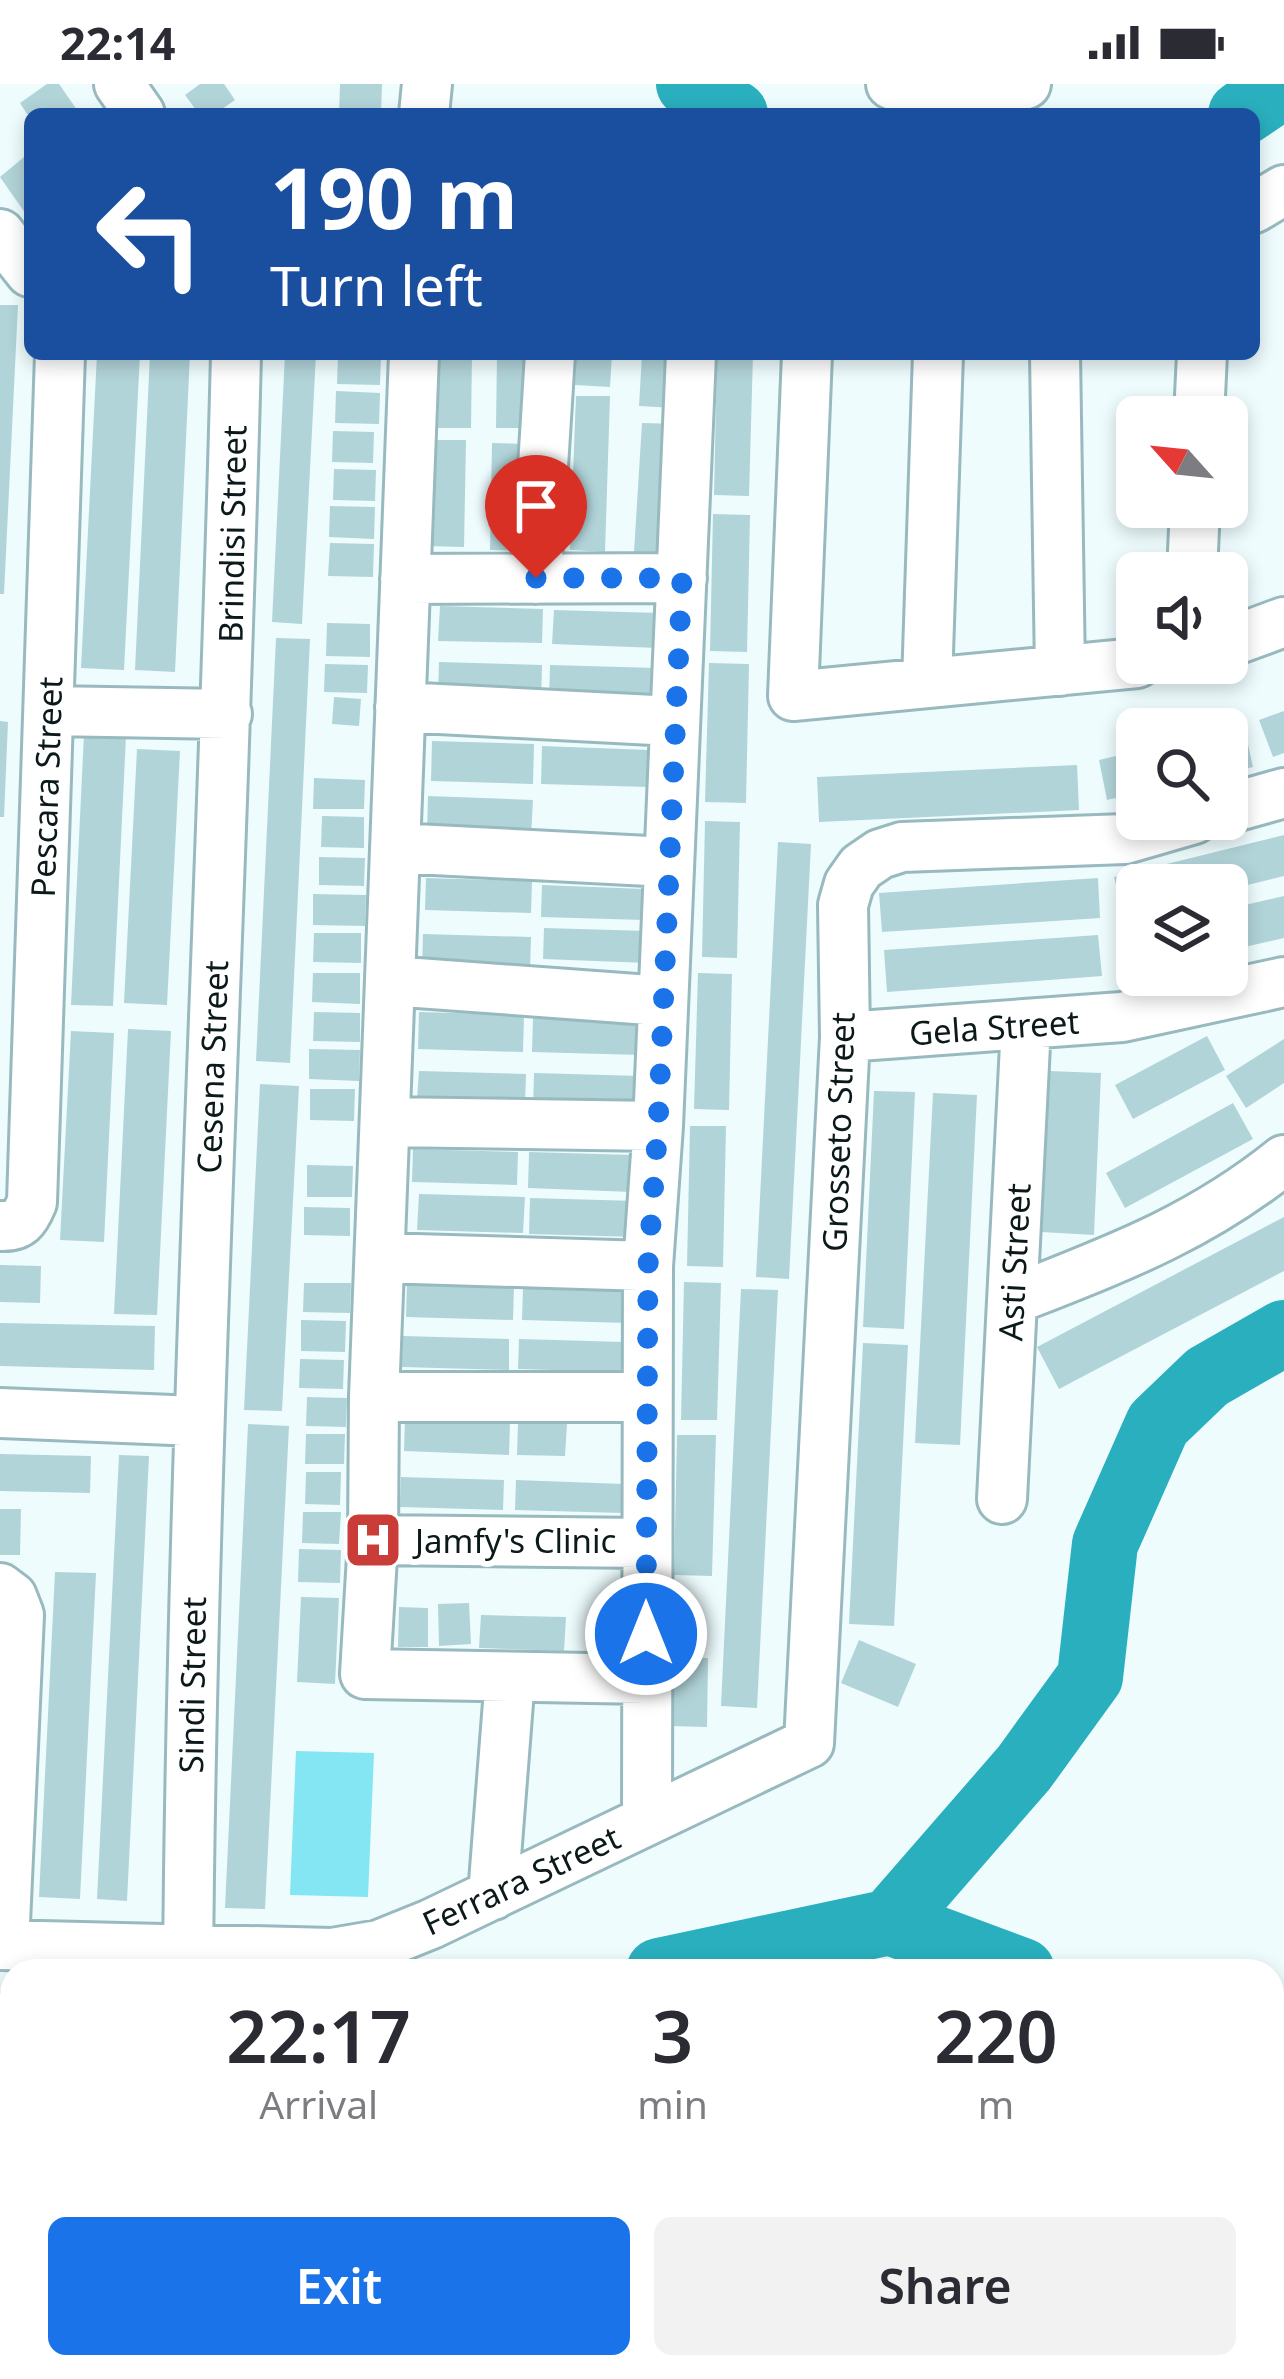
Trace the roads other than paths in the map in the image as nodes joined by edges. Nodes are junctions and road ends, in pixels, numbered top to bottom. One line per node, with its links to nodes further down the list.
1 (891, 84): 3 (street)
2 (1026, 84): 3 (street)
3 (948, 97)
4 (0, 234): 5 (street)
5 (24, 264)
6 (60, 360): 25 (street, Pescara Street)
7 (236, 360): 26 (street, Brindisi Street)
8 (414, 360): 18 (street)
9 (550, 360): 16 (street)
10 (691, 360): 17 (street)
11 (807, 360): 23 (street)
12 (938, 360): 23 (street)
13 (1054, 360): 22 (street)
14 (1202, 360): 15 (street)
15 (1200, 396)
16 (536, 578): 17 (street); 18 (street)
17 (682, 578): 27 (street)
18 (405, 579): 24 (street)
19 (1284, 622): 20 (street)
20 (1248, 635)
21 (1116, 665): 22 (street)
22 (1060, 670): 23 (street)
23 (927, 683)
24 (400, 706): 27 (street); 31 (street)
25 (49, 711): 26 (street); 41 (street, Pescara Street)
26 (227, 714): 48 (street, Cesena Street)
27 (673, 721): 32 (street)
28 (1284, 793): 29 (street)
29 (1248, 803)
30 (1116, 839): 37 (street, Grosseto Street)
31 (395, 848): 32 (street); 33 (street)
32 (668, 862): 35 (street)
33 (390, 981): 35 (street); 38 (street)
34 (1284, 982): 36 (street, Gela Street)
35 (663, 1001): 39 (street)
36 (1026, 1025): 37 (street, Gela Street); 44 (street, Asti Street)
37 (844, 1037): 55 (street, Grosseto Street)
38 (385, 1122): 39 (street); 42 (street)
39 (658, 1126): 43 (street)
40 (1284, 1160): 44 (street)
41 (12, 1223)
42 (381, 1258): 43 (street); 45 (street)
43 (648, 1266): 46 (street)
44 (1012, 1300): 49 (street, Asti Street)
45 (374, 1397): 46 (street); 50 (street)
46 (647, 1397): 51 (street)
47 (0, 1413): 48 (street)
48 (197, 1420): 60 (street, Sindi Street)
49 (1002, 1498)
50 (373, 1540): 51 (street); 53 (street)
51 (646, 1543): 54 (street)
52 (0, 1588): 58 (street)
53 (510, 1677): 54 (street); 57 (street)
54 (646, 1679): 56 (street)
55 (809, 1743): 56 (street, Ferrara Street)
56 (646, 1820): 57 (street, Ferrara Street)
57 (494, 1895): 61 (street, Ferrara Street)
58 (2, 1945): 59 (street, Ferrara Street)
59 (176, 1959)
60 (188, 1959)
61 (209, 1959)

